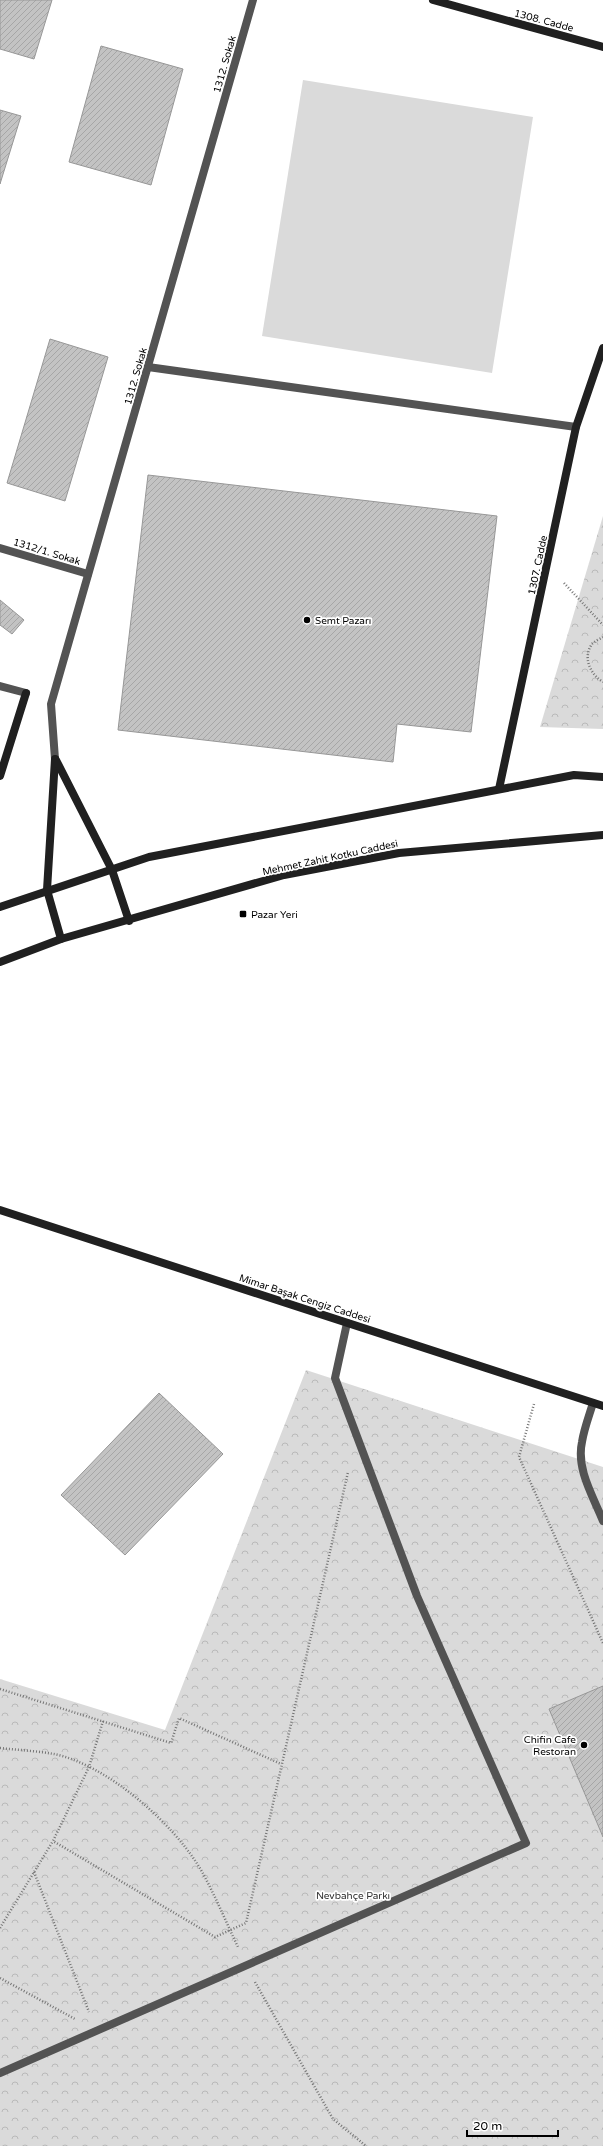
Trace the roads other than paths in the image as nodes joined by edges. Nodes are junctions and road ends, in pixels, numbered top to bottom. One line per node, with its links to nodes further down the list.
1 (253, 0): 5 (street, 1312. Sokak)
2 (433, 0): 3 (street, 1308. Cadde)
3 (603, 47)
4 (603, 348): 6 (street, 1307. Cadde)
5 (148, 367): 6 (street); 8 (street, 1312. Sokak)
6 (576, 427): 13 (street, 1307. Cadde)
7 (0, 548): 8 (street, 1312/1. Sokak)
8 (88, 574): 10 (street, 1312. Sokak)
9 (0, 686): 11 (street)
10 (55, 759): 15 (street); 16 (street)
11 (0, 776)
12 (603, 777): 13 (street)
13 (499, 789): 15 (street)
14 (603, 835): 18 (street, Mehmet Zahit Kotku Caddesi)
15 (112, 870): 16 (street); 18 (street)
16 (47, 890): 17 (street); 19 (street)
17 (0, 907)
18 (129, 921): 19 (street, Mehmet Zahit Kotku Caddesi)
19 (61, 940): 20 (street, Mehmet Zahit Kotku Caddesi)
20 (0, 962)
21 (0, 1210): 22 (street, Mimar Başak Cengiz Caddesi)
22 (347, 1323): 23 (street, Mimar Başak Cengiz Caddesi); 26 (street)
23 (593, 1403): 24 (street, Mimar Başak Cengiz Caddesi); 25 (street)
24 (603, 1406)
25 (603, 1521)
26 (0, 2073)

